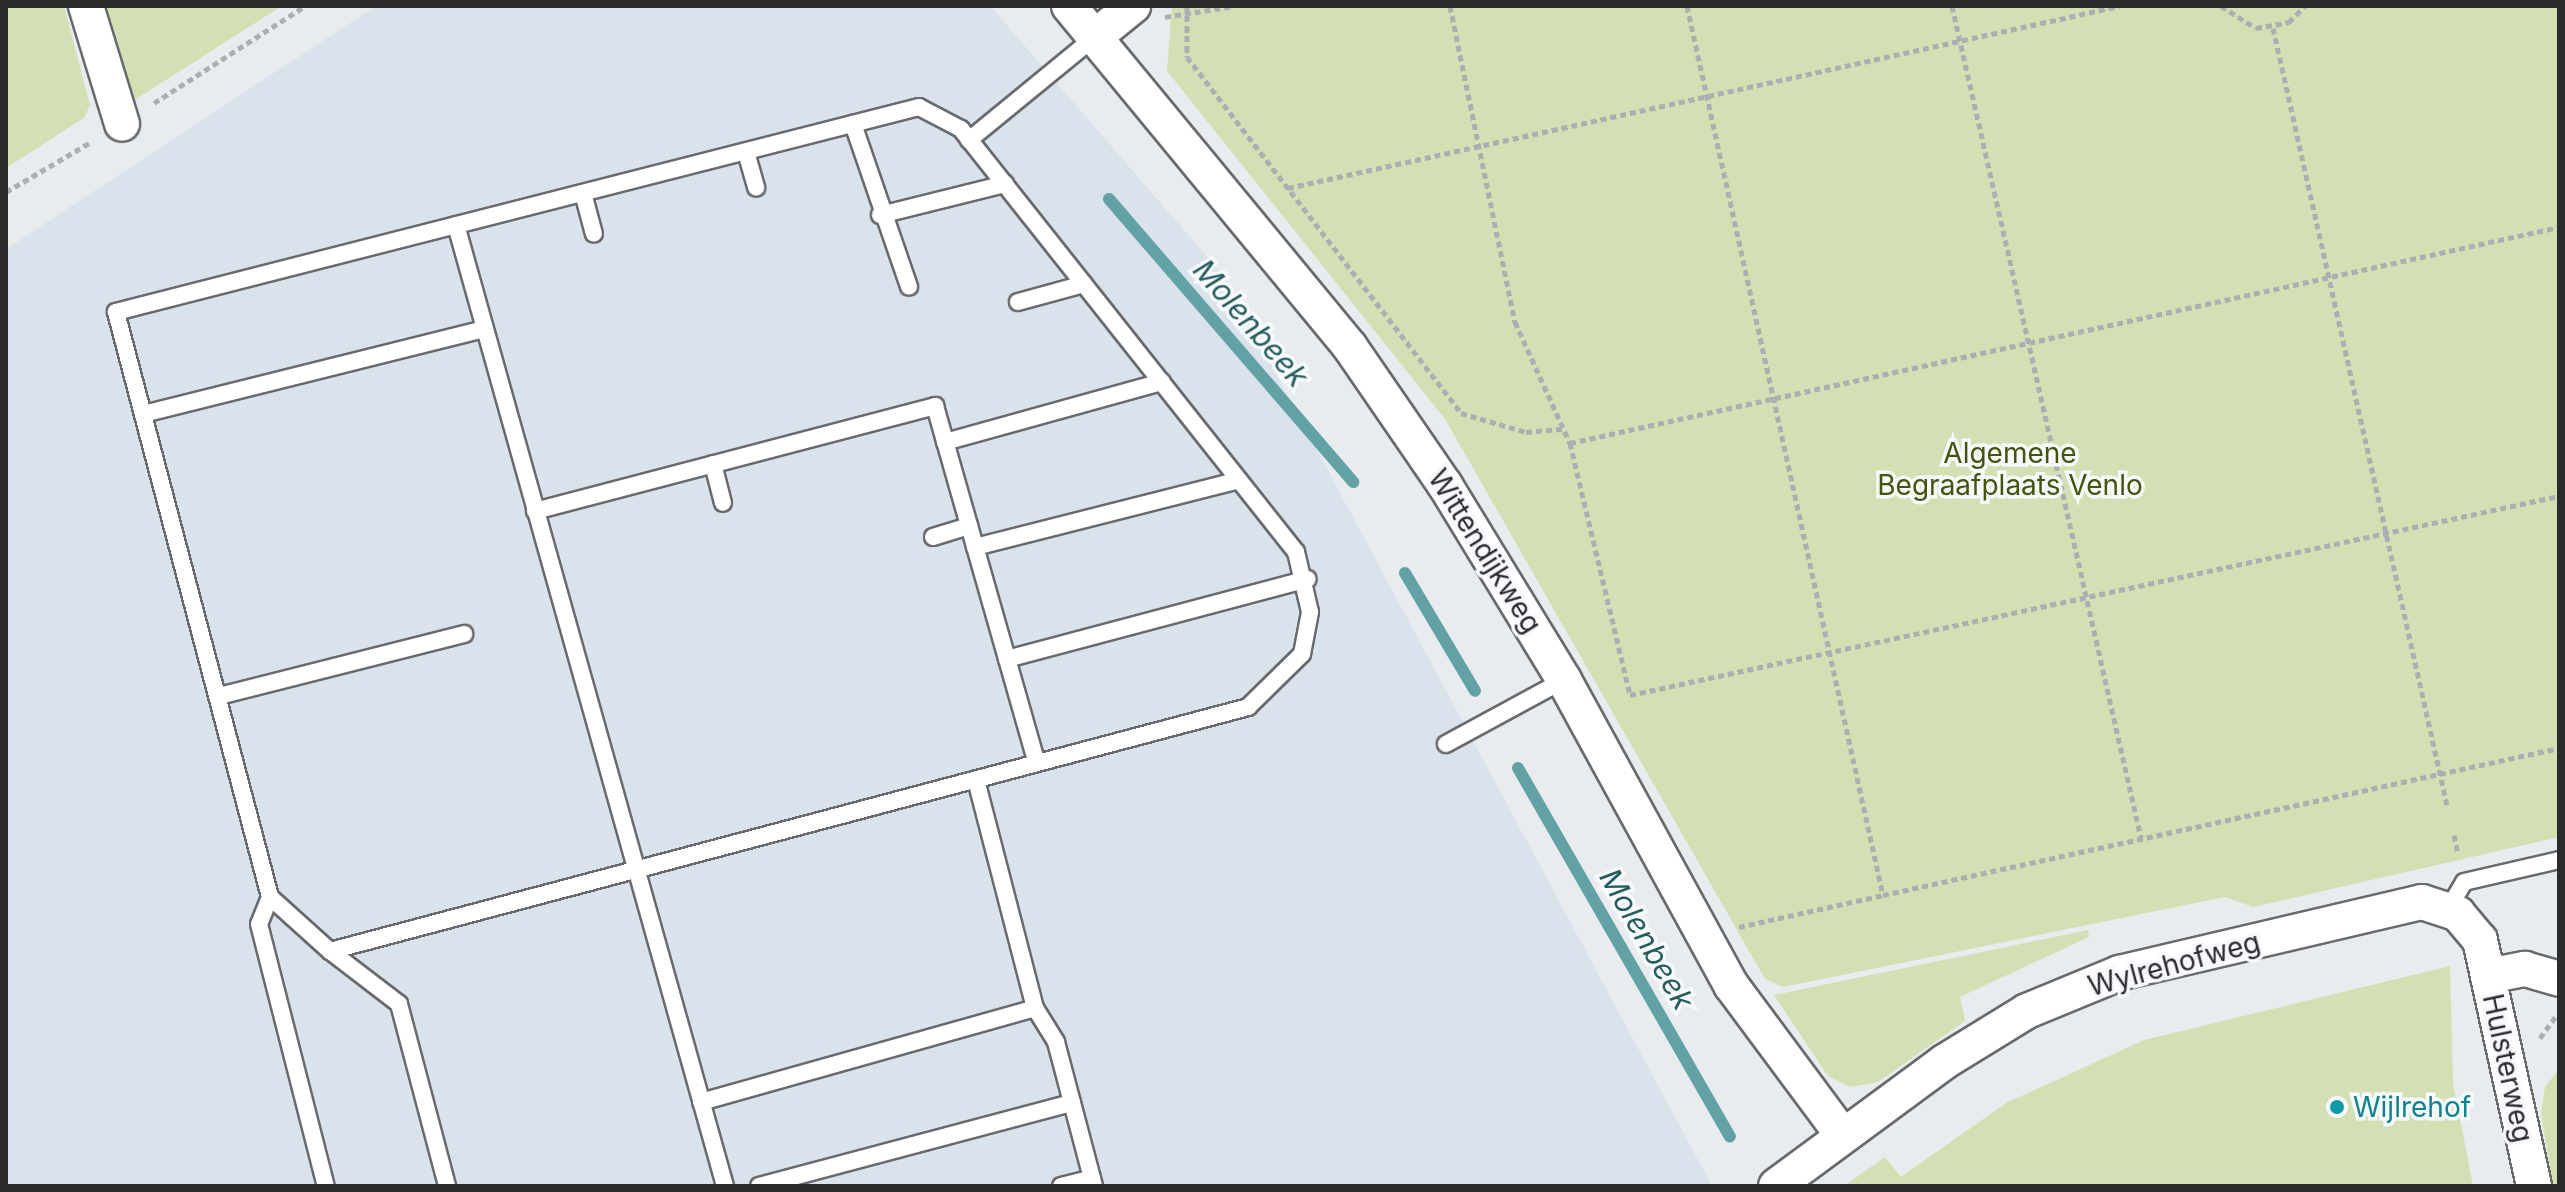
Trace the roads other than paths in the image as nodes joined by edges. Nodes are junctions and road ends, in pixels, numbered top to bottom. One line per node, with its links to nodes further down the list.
1 (86, 6): 5 (street)
2 (1069, 6): 4 (street, Wittendijkweg)
3 (1133, 6): 4 (street)
4 (1096, 36): 7 (lane); 32 (street, Wittendijkweg)
5 (122, 124)
6 (853, 124): 7 (lane); 8 (lane); 12 (lane)
7 (969, 140): 9 (lane)
8 (746, 152): 10 (lane); 11 (lane)
9 (1005, 184): 12 (lane); 15 (lane)
10 (756, 188)
11 (583, 193): 13 (lane); 14 (lane)
12 (880, 215): 16 (lane)
13 (456, 225): 18 (lane); 20 (lane)
14 (594, 234)
15 (1084, 284): 17 (lane); 19 (lane)
16 (909, 287)
17 (1018, 302)
18 (484, 329): 20 (lane); 25 (lane)
19 (1162, 382): 21 (lane); 23 (lane)
20 (143, 414): 33 (lane)
21 (945, 442): 22 (lane); 26 (lane)
22 (713, 464): 24 (lane); 25 (lane)
23 (1239, 480): 28 (lane); 29 (lane)
24 (723, 503)
25 (535, 511): 38 (lane)
26 (969, 526): 27 (lane); 28 (lane)
27 (933, 537)
28 (975, 547): 31 (lane)
29 (1308, 579): 31 (lane); 35 (lane)
30 (464, 634): 33 (lane)
31 (1007, 659): 35 (lane)
32 (1564, 680): 34 (lane); 47 (street, Wittendijkweg)
33 (219, 696): 39 (lane)
34 (1446, 744)
35 (1037, 763): 36 (lane)
36 (976, 780): 38 (lane); 44 (lane)
37 (2559, 860): 40 (lane)
38 (636, 873): 41 (lane); 45 (lane)
39 (270, 897): 41 (lane); 49 (lane)
40 (2448, 909): 42 (street); 47 (street, Wylrehofweg)
41 (330, 951): 50 (lane)
42 (2488, 976): 43 (street, Hulsterweg); 55 (street, Hulsterweg)
43 (2559, 979)
44 (1035, 1008): 45 (lane); 46 (lane)
45 (701, 1102): 51 (lane)
46 (1072, 1103): 48 (lane); 52 (lane)
47 (1843, 1136): 54 (street, Wylrehofweg)
48 (1093, 1182): 53 (lane)
49 (326, 1186)
50 (447, 1186)
51 (725, 1186)
52 (759, 1186)
53 (1061, 1186)
54 (1776, 1186)
55 (2534, 1186)

